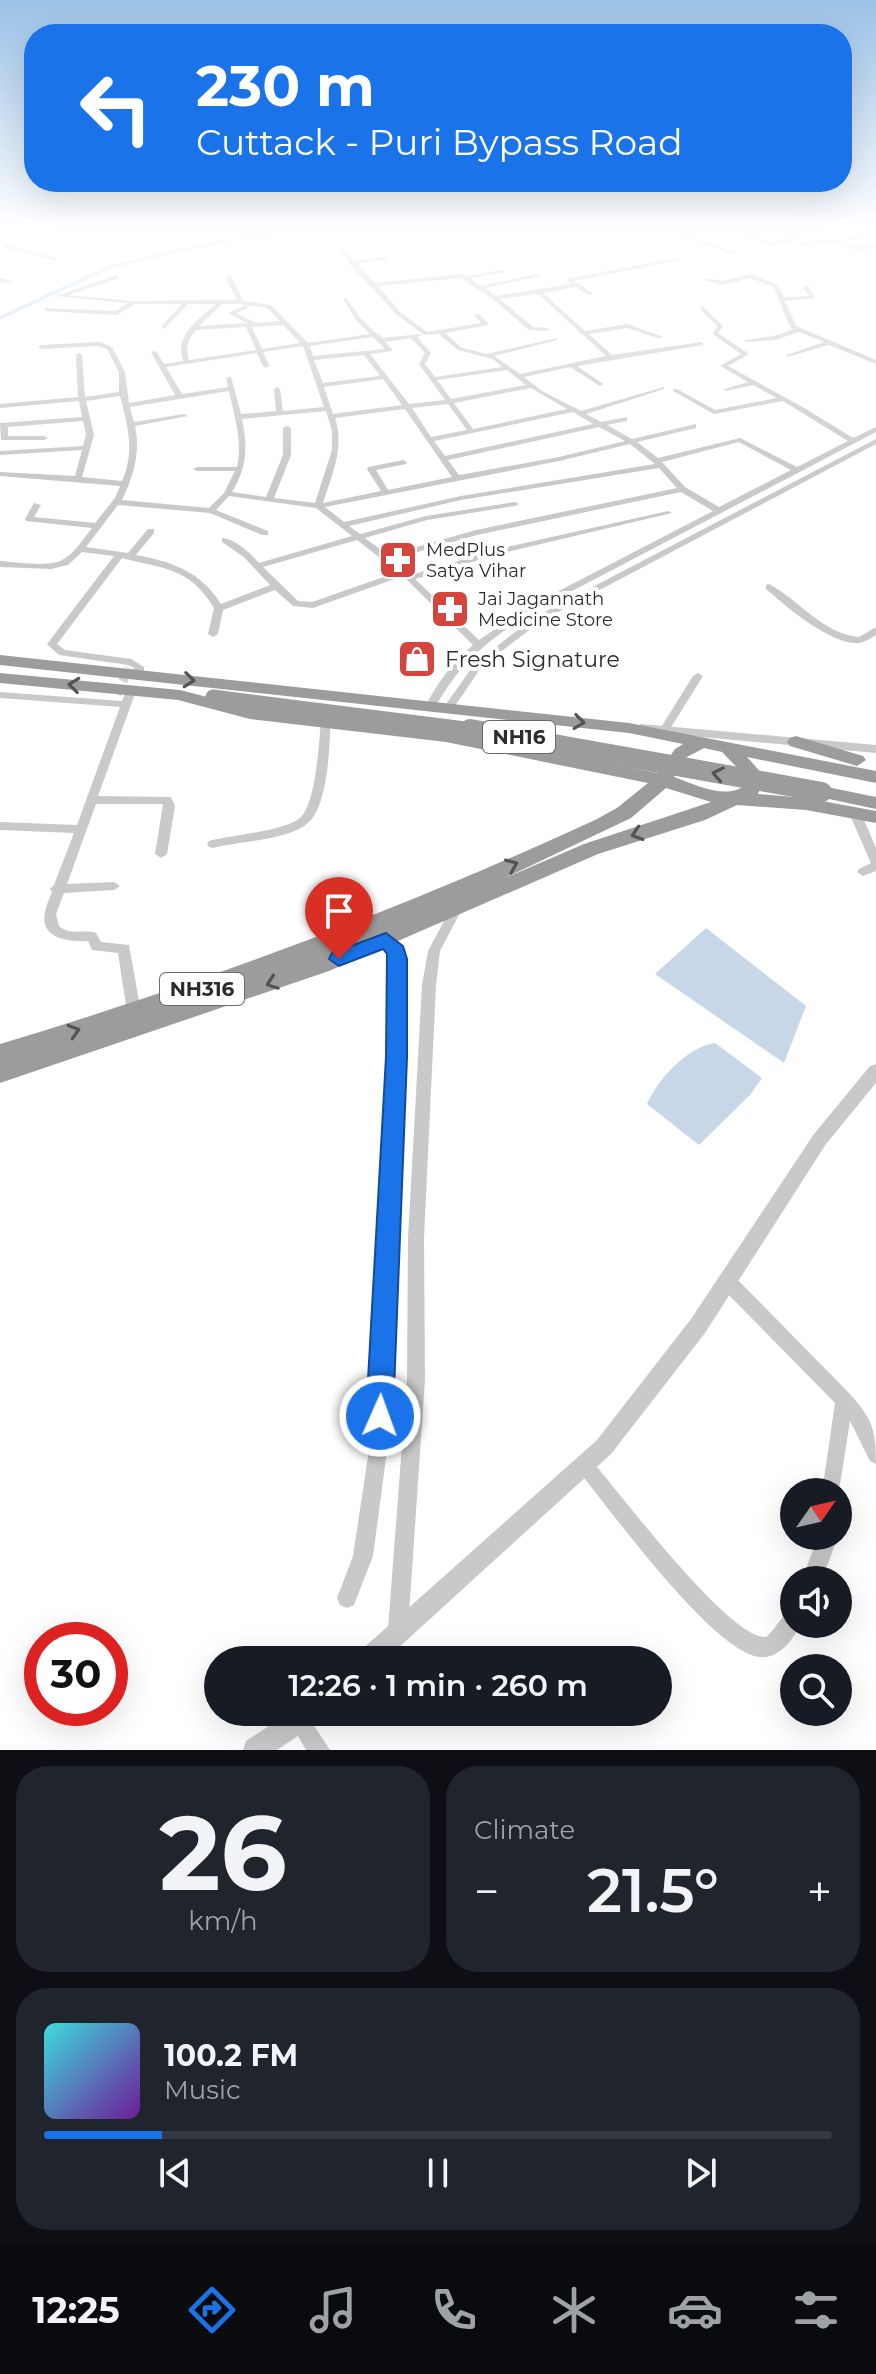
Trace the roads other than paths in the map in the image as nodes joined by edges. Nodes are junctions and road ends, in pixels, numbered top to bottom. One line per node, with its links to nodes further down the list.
1 (76, 311): 2 (street)
2 (120, 311)
3 (179, 311): 16 (street)
4 (212, 311): 17 (street)
5 (235, 311): 15 (street)
6 (274, 311): 14 (street)
7 (353, 311): 25 (street)
8 (396, 311): 22 (street)
9 (510, 311): 18 (street)
10 (559, 311): 21 (street)
11 (705, 311): 50 (street)
12 (787, 311): 19 (street)
13 (477, 315): 20 (street)
14 (283, 323): 15 (street); 29 (street)
15 (253, 326): 17 (street); 32 (street)
16 (164, 327)
17 (194, 328): 40 (street)
18 (547, 330)
19 (797, 330): 27 (street); 28 (street)
20 (441, 332): 22 (street); 36 (street)
21 (582, 333): 24 (street); 38 (street)
22 (426, 334): 23 (street)
23 (413, 336): 25 (street); 49 (street)
24 (660, 337)
25 (380, 338): 29 (street); 34 (street)
26 (555, 339): 36 (street)
27 (747, 341)
28 (831, 342): 37 (street); 41 (street)
29 (305, 344): 32 (street); 39 (street)
30 (701, 344): 38 (street)
31 (41, 347): 59 (street)
32 (262, 350): 40 (street); 44 (street)
33 (154, 352): 43 (street)
34 (367, 354): 39 (street); 47 (street)
35 (79, 355): 61 (street)
36 (488, 355): 45 (street)
37 (789, 356)
38 (611, 357): 42 (street)
39 (311, 358): 52 (street)
40 (186, 361): 43 (street)
41 (876, 362)
42 (571, 365): 46 (street); 51 (street)
43 (163, 366): 60 (street)
44 (266, 366)
45 (508, 368): 46 (street); 49 (street)
46 (519, 376): 53 (street)
47 (384, 377): 52 (street); 66 (street)
48 (229, 378): 55 (street)
49 (433, 379): 63 (street)
50 (752, 383): 58 (street); 62 (street)
51 (600, 384)
52 (320, 385): 67 (street)
53 (531, 386): 63 (street); 68 (street)
54 (662, 388): 68 (street)
55 (230, 389): 60 (street); 71 (street)
56 (277, 389): 69 (street)
57 (675, 390): 62 (street)
58 (727, 390)
59 (123, 394): 61 (street); 64 (street)
60 (179, 396): 64 (street)
61 (82, 399): 65 (street); 72 (street)
62 (783, 399): 84 (street)
63 (452, 401): 66 (street); 80 (street)
64 (127, 405): 74 (street)
65 (0, 406)
66 (409, 406): 67 (street); 82 (street)
67 (329, 412): 69 (street); 105 (street)
68 (578, 412): 75 (street); 80 (street)
69 (280, 413): 71 (street)
70 (184, 416): 74 (street)
71 (237, 417): 92 (street)
72 (87, 419): 76 (street); 86 (street)
73 (624, 419): 75 (street)
74 (133, 424): 97 (street)
75 (602, 424): 83 (street); 88 (street)
76 (2, 425): 81 (street)
77 (693, 426): 83 (street)
78 (287, 428): 101 (street)
79 (876, 429): 84 (street)
80 (472, 432): 82 (street)
81 (44, 438)
82 (429, 440): 88 (street)
83 (631, 441): 90 (street); 95 (street)
84 (853, 441): 93 (street)
85 (876, 441): 134 (street)
86 (86, 448): 87 (street); 96 (street)
87 (0, 453)
88 (443, 459): 95 (street)
89 (403, 462): 99 (street)
90 (659, 463): 93 (street); 98 (street); 109 (street)
91 (197, 469): 92 (street)
92 (240, 469): 100 (street)
93 (797, 470): 106 (street)
94 (0, 474): 96 (street)
95 (457, 478): 99 (street)
96 (78, 479): 97 (street)
97 (125, 484): 102 (street)
98 (682, 489): 106 (street); 117 (street)
99 (385, 491): 105 (street)
100 (230, 494): 101 (street); 107 (street)
101 (269, 500): 105 (street)
102 (117, 502): 107 (street); 110 (street)
103 (515, 504): 113 (street)
104 (37, 505): 110 (street)
105 (318, 506): 109 (street)
106 (718, 510): 126 (street)
107 (211, 511): 112 (street)
108 (668, 513): 120 (street)
109 (342, 525): 113 (street)
110 (98, 526): 115 (street)
111 (151, 531): 116 (street)
112 (265, 533)
113 (360, 538): 117 (street); 119 (street)
114 (225, 540): 119 (street)
115 (80, 549): 116 (street); 118 (street)
116 (125, 556): 123 (street); 128 (street)
117 (387, 558): 120 (street)
118 (0, 564)
119 (257, 566): 121 (street)
120 (407, 575): 121 (street); 126 (street)
121 (276, 586): 123 (street)
122 (769, 587): 124 (street)
123 (219, 608): 125 (street)
124 (876, 630)
125 (213, 634)
126 (477, 643): 134 (street)
127 (0, 660): 128 (highway, NH16)
128 (133, 668): 134 (highway, NH16, one-way to 134)
129 (698, 676): 137 (street)
130 (0, 678): 133 (highway, NH16, one-way to 130)
131 (0, 695): 133 (street)
132 (180, 695): 133 (highway, NH16); 135 (highway); 149 (highway, NH16, one-way to 132, bridge)
133 (123, 698): 147 (street)
134 (440, 706): 136 (highway, NH16, one-way to 136)
135 (326, 720): 143 (highway); 156 (street)
136 (629, 728): 137 (street); 139 (highway, NH16)
137 (665, 729): 138 (street)
138 (796, 742): 141 (street); 142 (highway)
139 (700, 743): 140 (highway, NH16); 145 (highway)
140 (728, 748): 144 (highway, NH16); 146 (highway)
141 (876, 749)
142 (876, 765)
143 (609, 768): 145 (highway); 151 (highway)
144 (876, 777)
145 (663, 780): 146 (highway); 151 (highway, NH316)
146 (735, 799): 148 (highway); 150 (highway, NH316)
147 (91, 800): 155 (street); 157 (street)
148 (771, 801): 150 (highway); 152 (highway)
149 (876, 803)
150 (711, 809): 162 (highway, NH316, one-way to 162)
151 (624, 813): 162 (highway, NH316, one-way to 151)
152 (855, 813): 153 (highway); 158 (street)
153 (876, 817)
154 (0, 826): 155 (street)
155 (81, 829): 161 (street)
156 (213, 844)
157 (161, 854)
158 (876, 864): 159 (street)
159 (863, 872)
160 (114, 886): 161 (street)
161 (56, 889): 164 (street)
162 (449, 902): 163 (highway, NH316); 163 (highway, NH316); 174 (street)
163 (394, 930): 164 (highway, NH316); 167 (highway, NH316, one-way to 167); 173 (street)
164 (134, 1012): 165 (highway, NH316, one-way to 164)
165 (0, 1054)
166 (876, 1071): 168 (street)
167 (0, 1073)
168 (727, 1281): 169 (street); 171 (street)
169 (844, 1400): 170 (street); 172 (street)
170 (876, 1455)
171 (586, 1467): 174 (street); 175 (street)
172 (833, 1478)
173 (347, 1598)
174 (397, 1633): 176 (street)
175 (780, 1638)
176 (383, 1646)
177 (291, 1726): 179 (street)
178 (309, 1726): 180 (street)
179 (255, 1750)
180 (319, 1750)

